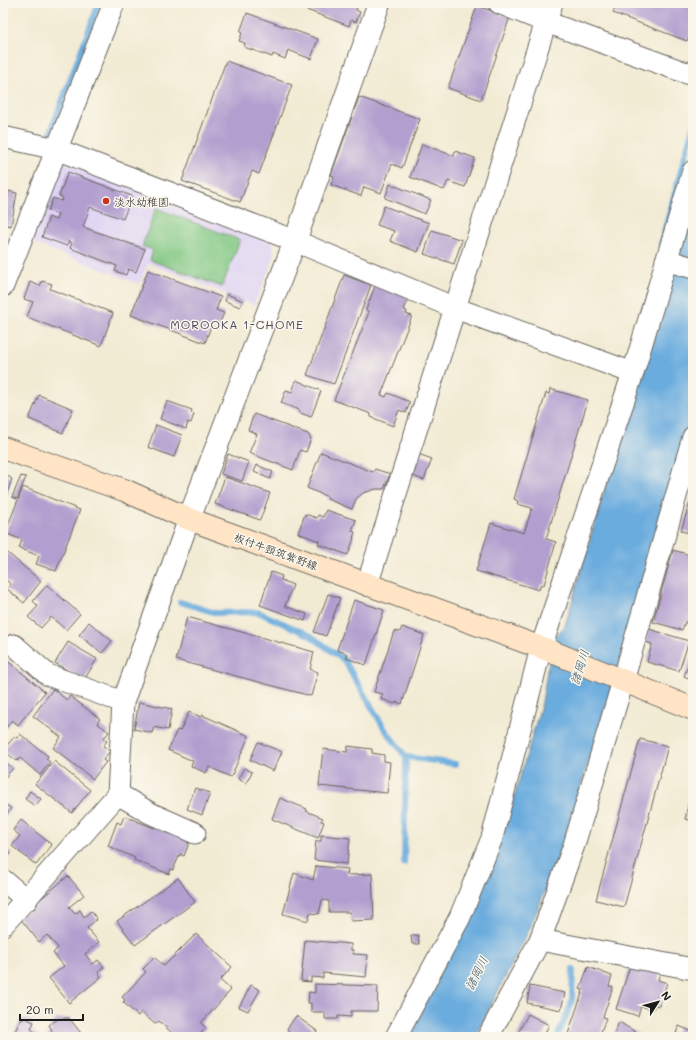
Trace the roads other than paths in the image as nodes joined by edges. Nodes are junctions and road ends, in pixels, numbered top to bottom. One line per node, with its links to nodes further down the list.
1 (114, 3): 7 (street)
2 (379, 3): 9 (street)
3 (499, 3): 4 (street)
4 (549, 12): 5 (street); 13 (street)
5 (693, 71)
6 (3, 137): 7 (street)
7 (56, 149): 9 (street); 12 (street)
8 (693, 171): 10 (street)
9 (295, 241): 13 (street); 17 (street)
10 (666, 260): 11 (street); 14 (street)
11 (693, 268)
12 (3, 286)
13 (455, 308): 14 (street); 18 (street)
14 (633, 373): 20 (street)
15 (693, 437): 21 (street)
16 (3, 448): 17 (main road, 板付牛頸筑紫野線)
17 (189, 519): 18 (main road, 板付牛頸筑紫野線); 22 (street)
18 (367, 584): 20 (main road, 板付牛頸筑紫野線)
19 (14, 645): 22 (street)
20 (546, 650): 21 (main road, 板付牛頸筑紫野線); 31 (street)
21 (620, 679): 23 (main road, 板付牛頸筑紫野線); 29 (street)
22 (123, 702): 24 (street)
23 (693, 709)
24 (118, 794): 25 (street); 27 (street)
25 (195, 833)
26 (3, 880): 27 (street)
27 (27, 900): 28 (street)
28 (3, 925)
29 (540, 940): 30 (street); 32 (street)
30 (693, 969)
31 (396, 1037)
32 (488, 1037)

